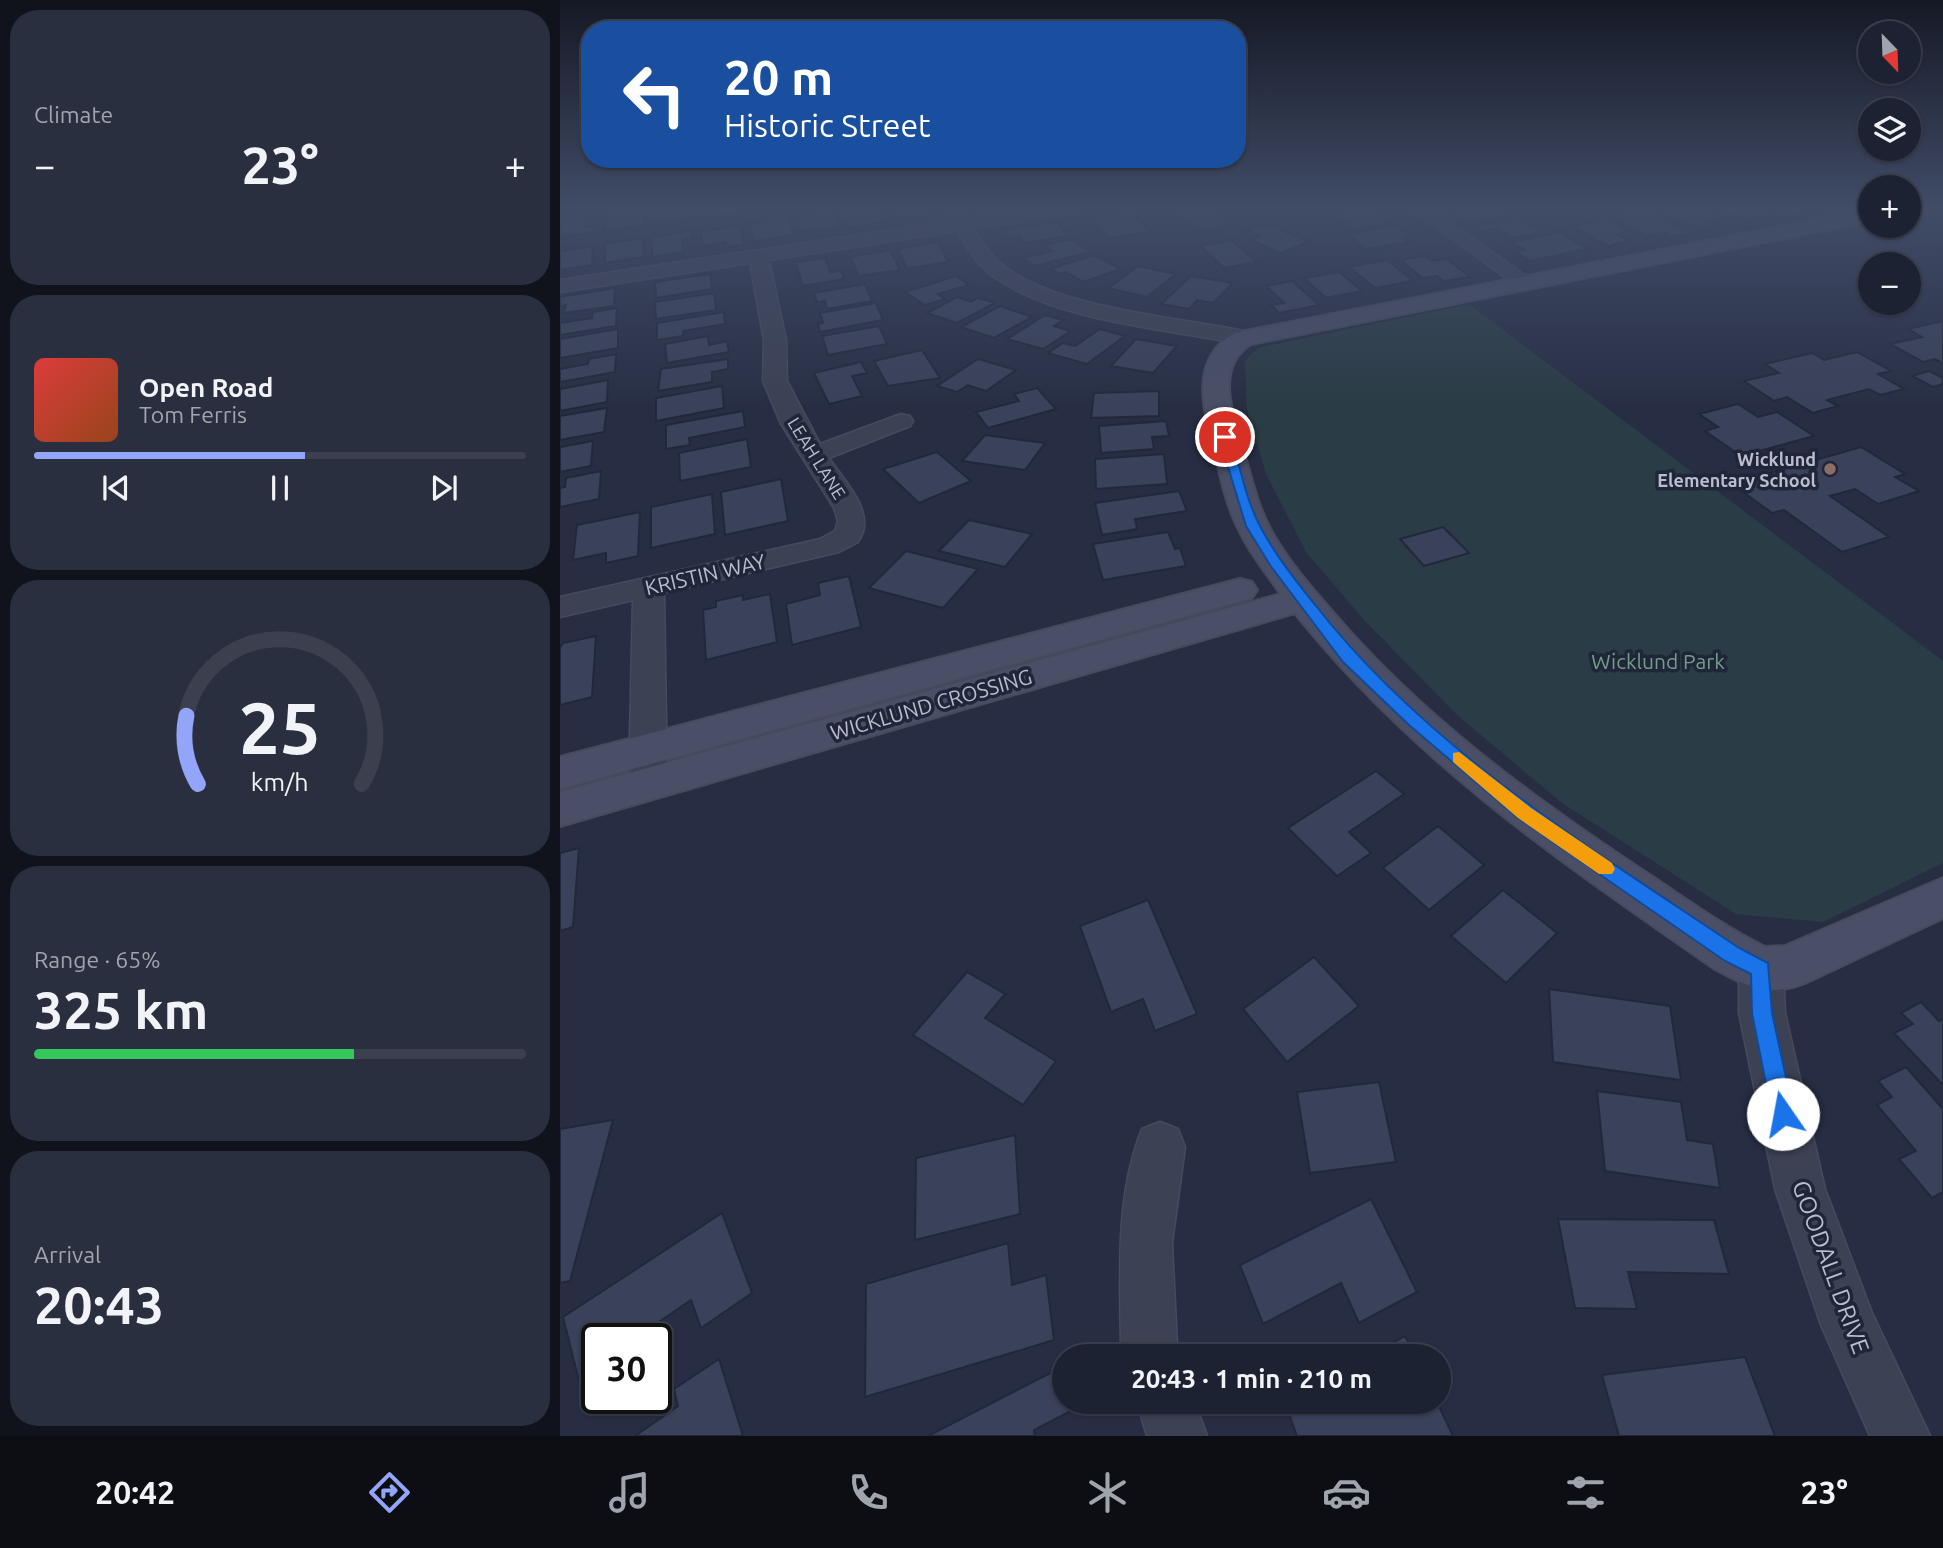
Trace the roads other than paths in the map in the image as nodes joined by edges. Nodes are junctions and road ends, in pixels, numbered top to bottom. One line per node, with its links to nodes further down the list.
1 (628, 275): 7 (street)
2 (762, 275): 10 (street, LEAH LANE)
3 (1005, 275): 8 (street)
4 (1514, 275): 6 (street)
5 (1560, 275): 6 (street)
6 (1524, 282): 8 (street)
7 (560, 285)
8 (1244, 338): 13 (street)
9 (901, 421): 10 (street)
10 (814, 455): 11 (street, LEAH LANE)
11 (848, 536): 12 (street, KRISTIN WAY)
12 (649, 586): 14 (street, KRISTIN WAY); 15 (street)
13 (1295, 589): 15 (street, WICKLUND CROSSING); 19 (street)
14 (560, 607)
15 (648, 767): 16 (street, WICKLUND CROSSING); 17 (street, WICKLUND CROSSING)
16 (560, 773)
17 (560, 809)
18 (1943, 897): 19 (street)
19 (1761, 969): 24 (street, GOODALL DRIVE)
20 (1160, 1147): 21 (street)
21 (1149, 1344)
22 (1170, 1414): 23 (street)
23 (1177, 1436)
24 (1900, 1436)

